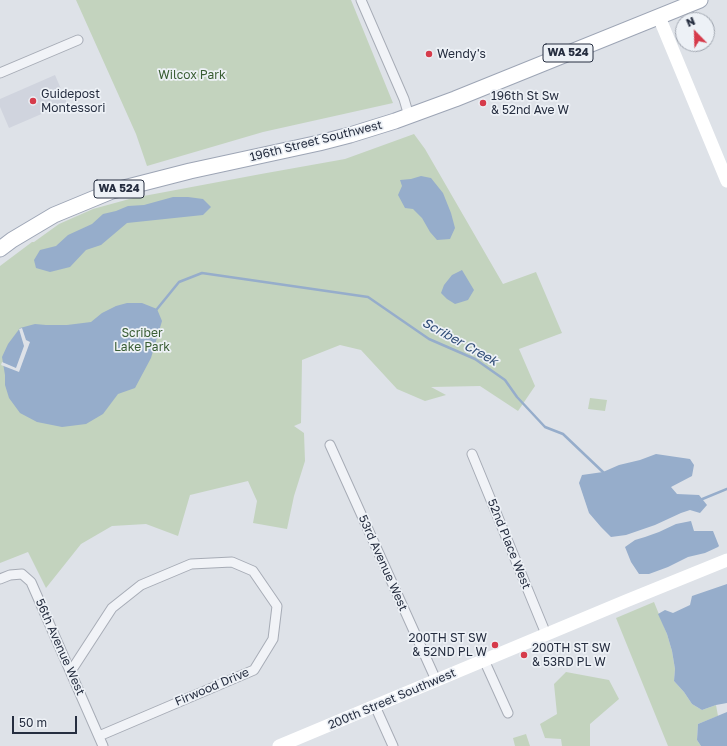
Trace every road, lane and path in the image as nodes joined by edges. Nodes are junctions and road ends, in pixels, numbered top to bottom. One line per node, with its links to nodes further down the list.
1 (361, 0): 6 (street)
2 (700, 0): 3 (main road, 196th Street Southwest / WA 524)
3 (659, 17): 6 (main road, 196th Street Southwest / WA 524); 7 (street)
4 (78, 40): 5 (street)
5 (0, 73)
6 (409, 116): 8 (main road, 196th Street Southwest / WA 524)
7 (727, 181)
8 (0, 249)
9 (330, 445): 16 (street, 53rd Avenue West)
10 (472, 454): 13 (street, 52nd Place West)
11 (727, 560): 13 (street, 200th Street Southwest)
12 (0, 579): 15 (street, 56th Avenue West)
13 (546, 634): 14 (street, 200th Street Southwest)
14 (484, 660): 16 (street, 200th Street Southwest); 18 (street)
15 (71, 671): 19 (street, 56th Avenue West); 19 (street, Firwood Drive)
16 (436, 680): 17 (street, 200th Street Southwest)
17 (375, 706): 21 (street, 200th Street Southwest); 22 (street)
18 (508, 713)
19 (99, 736): 20 (street, 56th Avenue West)
20 (103, 746)
21 (279, 746)
22 (393, 746)

